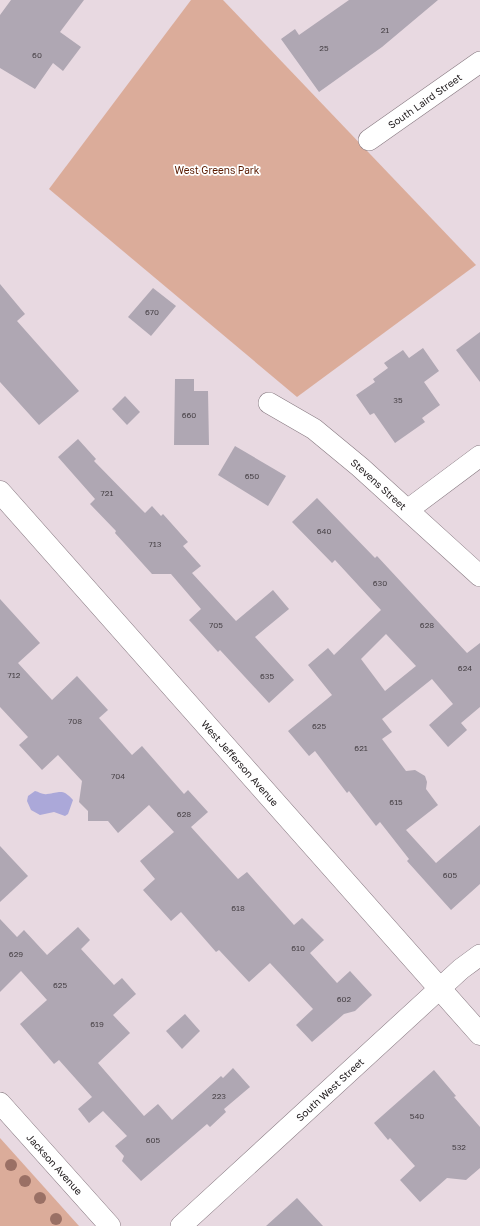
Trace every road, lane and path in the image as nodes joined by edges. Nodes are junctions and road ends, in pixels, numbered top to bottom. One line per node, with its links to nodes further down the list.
1 (480, 62): 2 (street, South Laird Street)
2 (369, 140)
3 (269, 403): 6 (street, Stevens Street)
4 (480, 456): 6 (street)
5 (0, 492): 9 (street, West Jefferson Avenue)
6 (409, 510): 7 (street, Stevens Street)
7 (480, 576)
8 (480, 955): 9 (street, South West Street)
9 (440, 988): 10 (street, West Jefferson Avenue); 13 (street, South West Street)
10 (480, 1034)
11 (0, 1103): 12 (street, Jackson Avenue)
12 (110, 1226)
13 (181, 1226)

